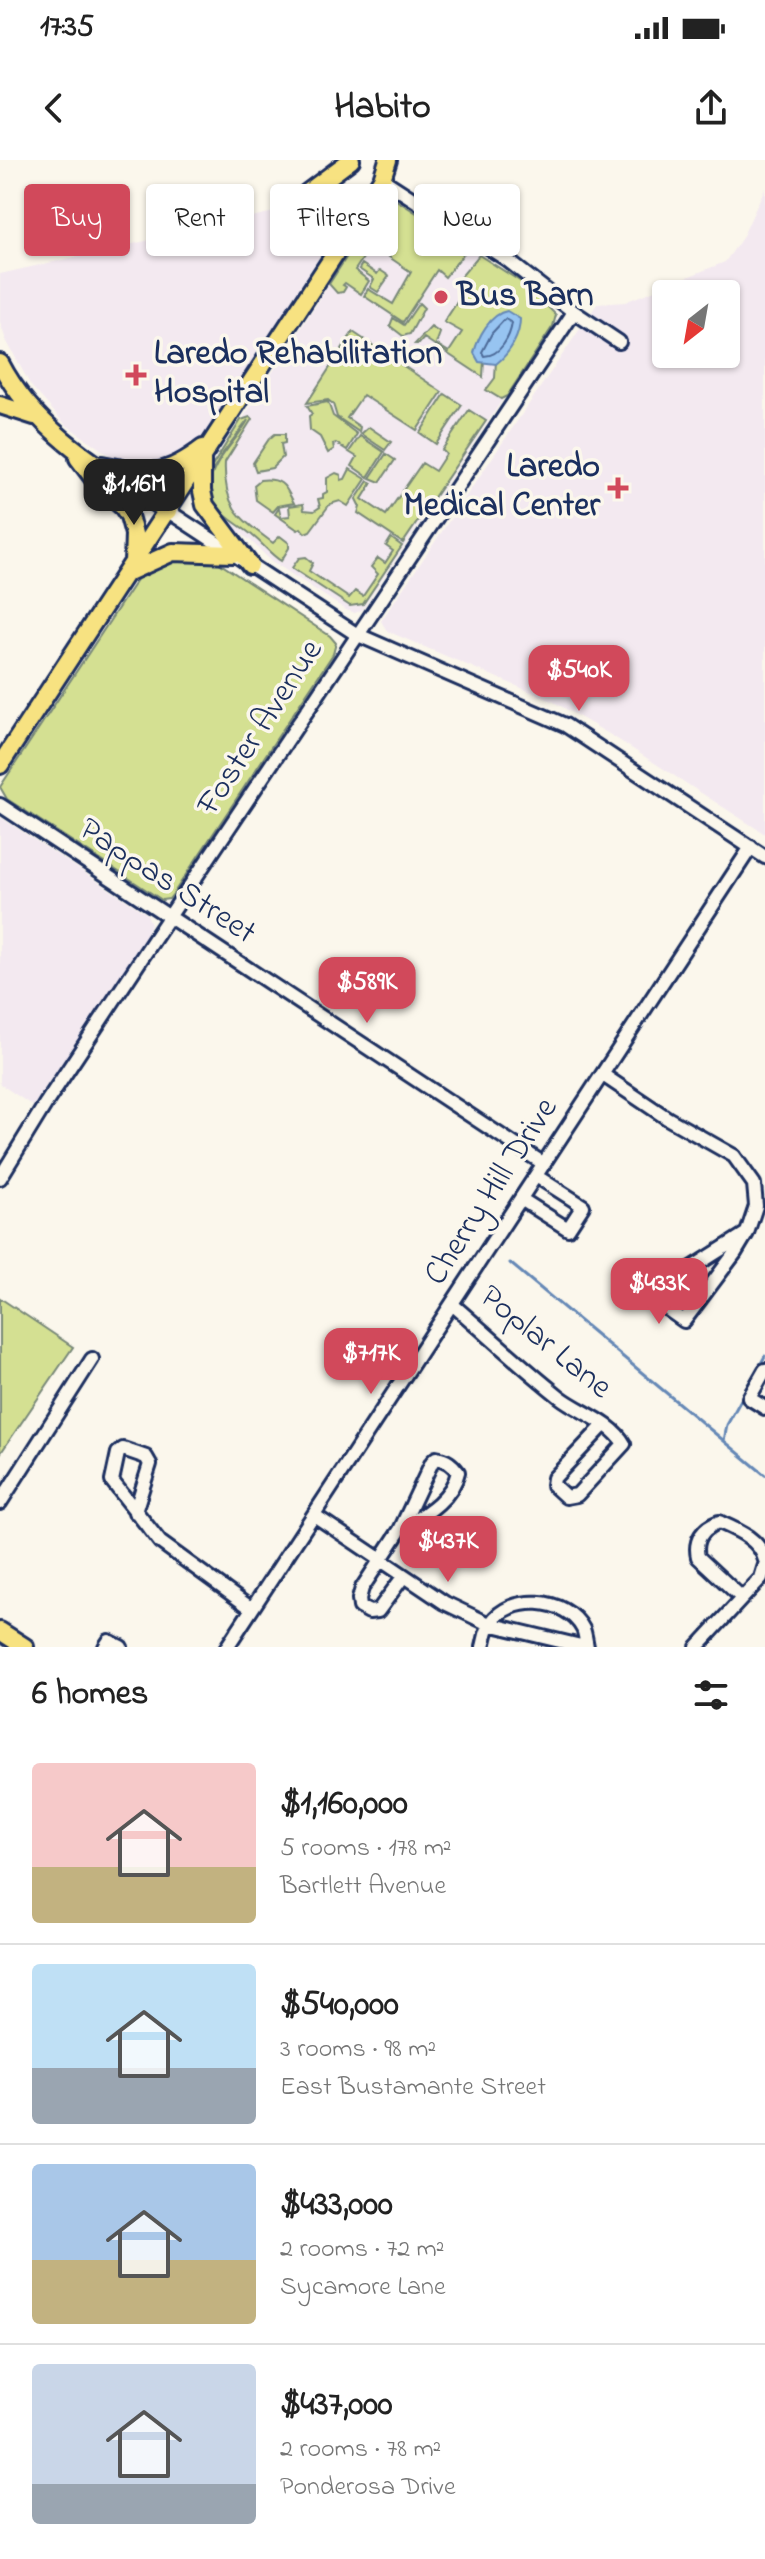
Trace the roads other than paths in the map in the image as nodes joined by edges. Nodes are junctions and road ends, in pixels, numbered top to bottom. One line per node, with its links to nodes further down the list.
1 (351, 160): 4 (main road)
2 (388, 160): 3 (main road)
3 (382, 179): 5 (street); 10 (main road)
4 (319, 184)
5 (574, 312): 6 (street); 18 (street, Foster Avenue)
6 (619, 342)
7 (0, 363): 9 (main road)
8 (0, 405): 9 (main road)
9 (39, 418): 11 (main road)
10 (214, 440): 12 (main road); 13 (main road)
11 (69, 446): 13 (main road); 17 (main road)
12 (202, 459): 14 (main road); 16 (main road)
13 (93, 463): 14 (main road)
14 (168, 511): 15 (street); 17 (main road)
15 (233, 554): 16 (street); 17 (main road)
16 (250, 565): 18 (street)
17 (130, 569): 19 (main road)
18 (356, 634): 21 (street); 23 (street, Foster Avenue)
19 (0, 765)
20 (0, 805): 23 (street, Pappas Street)
21 (751, 847): 22 (street); 24 (street, Cherry Hill Drive)
22 (765, 857)
23 (169, 917): 25 (street, Pappas Street); 26 (street, Foster Avenue)
24 (603, 1075): 25 (street, Cherry Hill Drive); 28 (street)
25 (540, 1170): 27 (street, Cherry Hill Drive); 27 (street, Pappas Street)
26 (0, 1178)
27 (521, 1199): 29 (street, Cherry Hill Drive)
28 (747, 1233): 28 (street)
29 (452, 1304): 33 (street, Poplar Lane); 36 (street, Cherry Hill Drive)
30 (92, 1359): 34 (street)
31 (765, 1370): 32 (street)
32 (765, 1408)
33 (604, 1425): 33 (street, Poplar Lane)
34 (0, 1503)
35 (135, 1512): 35 (street); 42 (street)
36 (314, 1515): 38 (street); 42 (street, Cherry Hill Drive)
37 (400, 1530): 37 (street); 38 (street)
38 (379, 1561): 40 (street); 40 (street)
39 (765, 1563): 41 (street); 41 (street)
40 (403, 1577): 43 (street)
41 (742, 1598): 51 (street)
42 (252, 1609): 48 (street, Cherry Hill Drive)
43 (489, 1624): 49 (street); 50 (street); 50 (street)
44 (0, 1631): 45 (main road)
45 (25, 1647)
46 (105, 1647): 47 (street)
47 (121, 1647)
48 (227, 1647)
49 (483, 1647)
50 (586, 1647)
51 (697, 1647)

